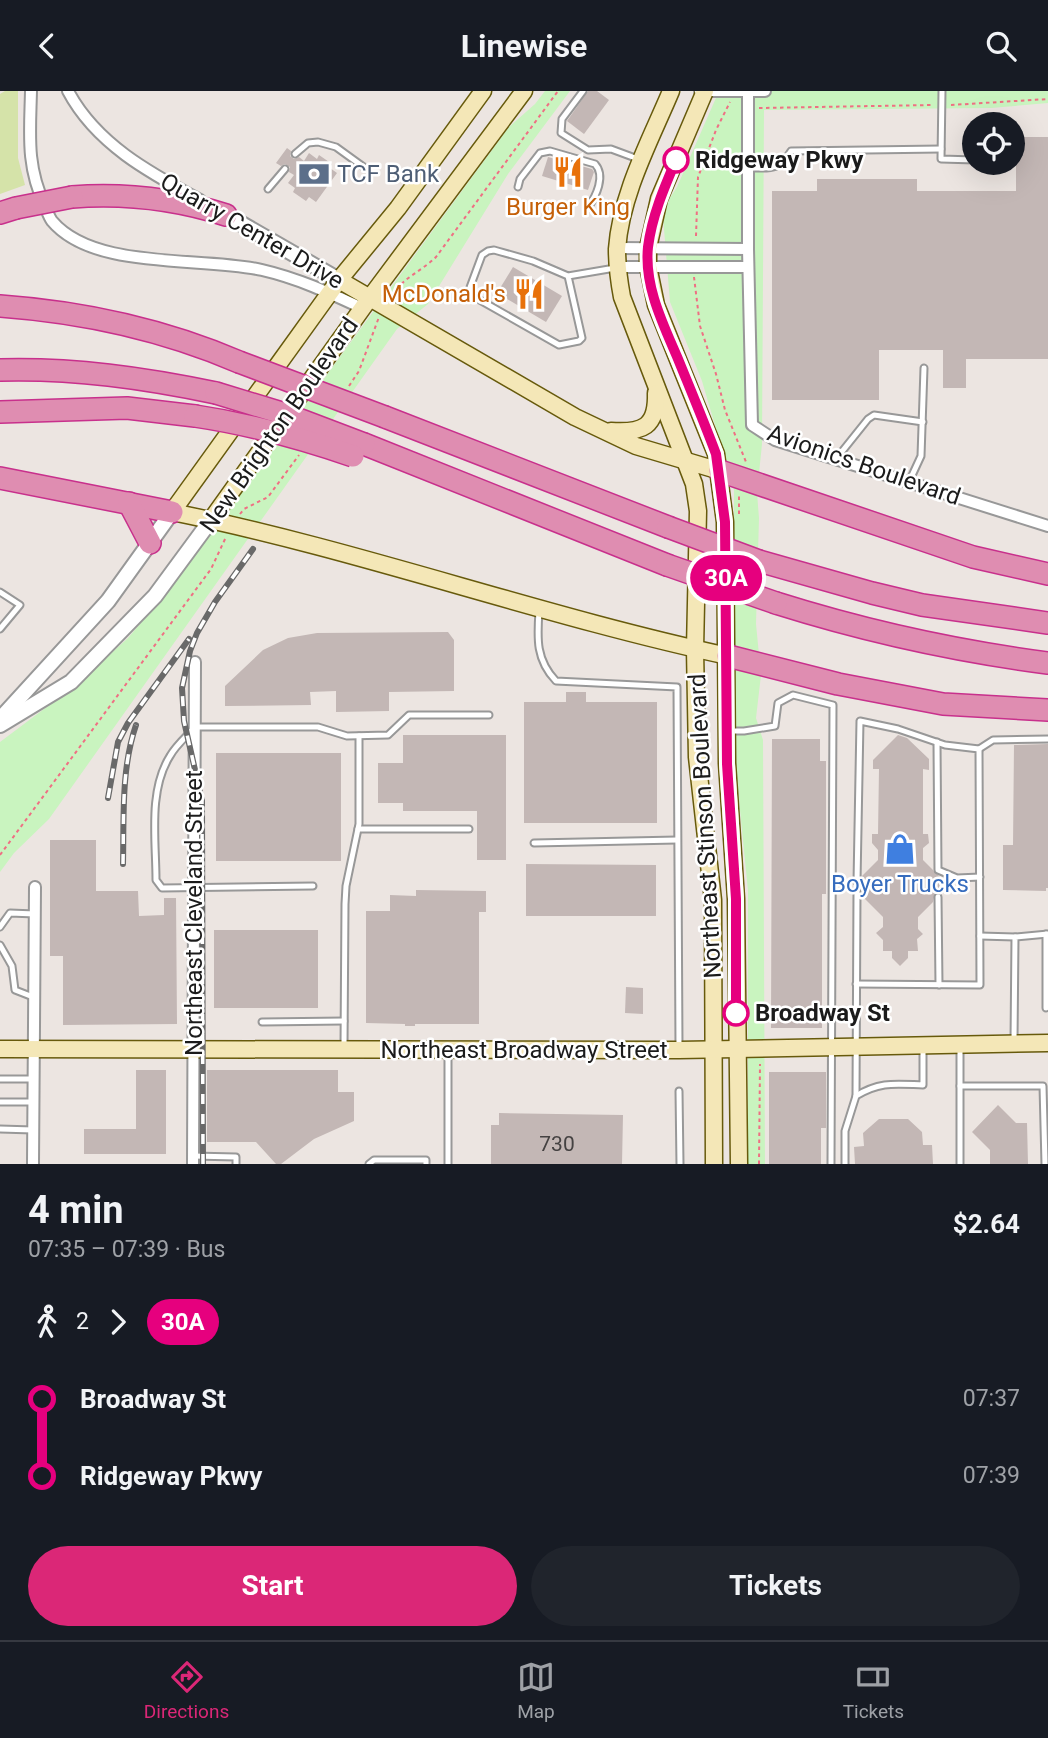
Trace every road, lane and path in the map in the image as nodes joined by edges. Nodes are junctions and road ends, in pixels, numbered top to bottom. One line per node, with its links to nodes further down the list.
1 (31, 91): 38 (street, Quarry Center Drive)
2 (68, 91): 27 (street, Quarry Center Drive)
3 (483, 91): 38 (main road, New Brighton Boulevard)
4 (524, 91): 39 (main road, New Brighton Boulevard)
5 (558, 91): 37 (path)
6 (583, 91): 19 (lane)
7 (670, 91): 19 (main road, Northeast Stinson Boulevard)
8 (703, 91): 11 (street); 29 (main road, Northeast Stinson Boulevard)
9 (765, 91): 11 (street)
10 (942, 91): 14 (lane)
11 (748, 92): 21 (street, Avionics Boulevard)
12 (732, 99): 28 (path)
13 (1048, 99): 14 (path)
14 (942, 105): 15 (path); 16 (lane)
15 (761, 108)
16 (941, 149): 18 (lane); 21 (lane)
17 (295, 154): 20 (lane)
18 (962, 160)
19 (642, 161): 30 (main road, Northeast Stinson Boulevard)
20 (365, 168)
21 (748, 168): 31 (street, Avionics Boulevard)
22 (285, 169): 24 (lane)
23 (518, 187): 25 (lane)
24 (268, 189)
25 (588, 208)
26 (8, 211): 27 (highway, bridge)
27 (226, 215): 38 (street, Quarry Center Drive)
28 (695, 242)
29 (648, 247): 30 (street); 31 (street); 32 (main road, Northeast Stinson Boulevard)
30 (617, 248): 33 (main road, Northeast Stinson Boulevard)
31 (748, 249): 34 (street, Avionics Boulevard)
32 (648, 265): 33 (street); 34 (street); 50 (main road, Northeast Stinson Boulevard)
33 (617, 267): 36 (lane); 43 (main road, Northeast Stinson Boulevard)
34 (748, 267): 48 (street, Avionics Boulevard)
35 (694, 272): 51 (path)
36 (568, 276): 36 (lane)
37 (399, 284)
38 (335, 287): 39 (main road, Quarry Center Drive); 55 (main road, New Brighton Boulevard)
39 (365, 303): 46 (main road, Quarry Center Drive); 56 (main road, New Brighton Boulevard)
40 (0, 306): 63 (highway, bridge)
41 (924, 368): 45 (lane)
42 (0, 370): 47 (highway, bridge)
43 (656, 387): 46 (main road); 49 (main road, Northeast Stinson Boulevard)
44 (0, 412): 47 (highway, bridge)
45 (923, 422): 48 (lane); 53 (lane)
46 (602, 430): 49 (main road, Quarry Center Drive)
47 (359, 450): 68 (highway, bridge)
48 (836, 459): 53 (street, Avionics Boulevard)
49 (686, 460): 50 (main road, Quarry Center Drive); 65 (main road, Northeast Stinson Boulevard)
50 (720, 471): 60 (highway); 66 (main road, Northeast Stinson Boulevard)
51 (744, 471)
52 (0, 478): 54 (highway)
53 (909, 482): 57 (street, Avionics Boulevard)
54 (129, 503): 55 (highway); 59 (highway)
55 (172, 512): 56 (main road); 59 (street, New Brighton Boulevard)
56 (211, 520): 62 (main road); 72 (street, New Brighton Boulevard)
57 (1048, 526)
58 (228, 533): 83 (path)
59 (150, 543): 71 (street, New Brighton Boulevard)
60 (1048, 574)
61 (0, 592): 64 (lane)
62 (539, 608): 65 (main road); 81 (lane)
63 (1048, 623)
64 (0, 629)
65 (695, 649): 66 (main road); 112 (main road, Northeast Stinson Boulevard)
66 (728, 656): 69 (highway); 74 (main road, Northeast Stinson Boulevard)
67 (195, 662): 73 (street, Northeast Cleveland Street)
68 (1048, 663)
69 (1048, 710)
70 (489, 715): 75 (lane)
71 (0, 720)
72 (0, 725)
73 (195, 727): 75 (lane); 86 (street, Northeast Cleveland Street); 86 (lane)
74 (728, 731): 107 (lane); 113 (main road, Northeast Stinson Boulevard)
75 (359, 736): 79 (lane)
76 (1048, 739): 78 (lane)
77 (937, 742): 78 (lane); 84 (lane); 85 (lane)
78 (979, 749): 84 (lane)
79 (358, 829): 80 (lane); 101 (lane)
80 (469, 829)
81 (677, 841): 82 (lane); 116 (lane)
82 (534, 843)
83 (0, 855)
84 (980, 877): 94 (lane)
85 (857, 881)
86 (194, 886): 87 (lane); 111 (street, Northeast Cleveland Street)
87 (313, 886)
88 (35, 887): 91 (street)
89 (857, 891): 97 (lane)
90 (938, 897): 98 (lane)
91 (35, 914): 92 (lane); 99 (street)
92 (0, 927)
93 (1047, 934): 95 (lane); 100 (lane)
94 (980, 936): 95 (lane); 98 (lane)
95 (1015, 937): 103 (lane)
96 (0, 945): 99 (lane)
97 (856, 985): 98 (lane); 108 (lane)
98 (939, 985)
99 (33, 997): 110 (street)
100 (1046, 1008)
101 (344, 1021): 102 (lane); 114 (lane)
102 (262, 1022)
103 (1014, 1043): 104 (main road, Northeast Broadway Street); 106 (main road, Northeast Broadway Street)
104 (1048, 1043)
105 (923, 1044): 106 (main road, Northeast Broadway Street); 108 (main road, Northeast Broadway Street); 122 (lane)
106 (960, 1044): 120 (lane)
107 (833, 1046): 108 (main road, Northeast Broadway Street); 113 (main road, Northeast Broadway Street); 137 (lane)
108 (857, 1046): 122 (lane)
109 (0, 1049): 110 (main road, Northeast Broadway Street)
110 (34, 1049): 111 (main road, Northeast Broadway Street); 119 (street)
111 (193, 1049): 114 (main road, Northeast Broadway Street); 127 (street, Northeast Cleveland Street)
112 (714, 1049): 113 (main road, Northeast Broadway Street); 116 (main road, Northeast Broadway Street); 134 (main road, Northeast Stinson Boulevard)
113 (737, 1049): 135 (main road, Northeast Stinson Boulevard)
114 (344, 1050): 115 (main road, Northeast Broadway Street)
115 (448, 1050): 116 (main road, Northeast Broadway Street); 132 (lane)
116 (679, 1050)
117 (760, 1061): 136 (path)
118 (0, 1079): 119 (lane)
119 (34, 1079): 124 (street)
120 (960, 1086): 139 (lane); 140 (lane)
121 (680, 1091): 133 (lane)
122 (856, 1096): 138 (lane)
123 (0, 1102): 124 (lane)
124 (34, 1102): 126 (street)
125 (0, 1129): 126 (lane)
126 (33, 1130): 128 (street)
127 (193, 1160): 129 (lane)
128 (33, 1164)
129 (236, 1164)
130 (369, 1164): 131 (lane)
131 (426, 1164)
132 (447, 1164)
133 (680, 1164)
134 (714, 1164)
135 (738, 1164)
136 (759, 1164)
137 (831, 1164)
138 (845, 1164)
139 (960, 1164)
140 (1045, 1164)

